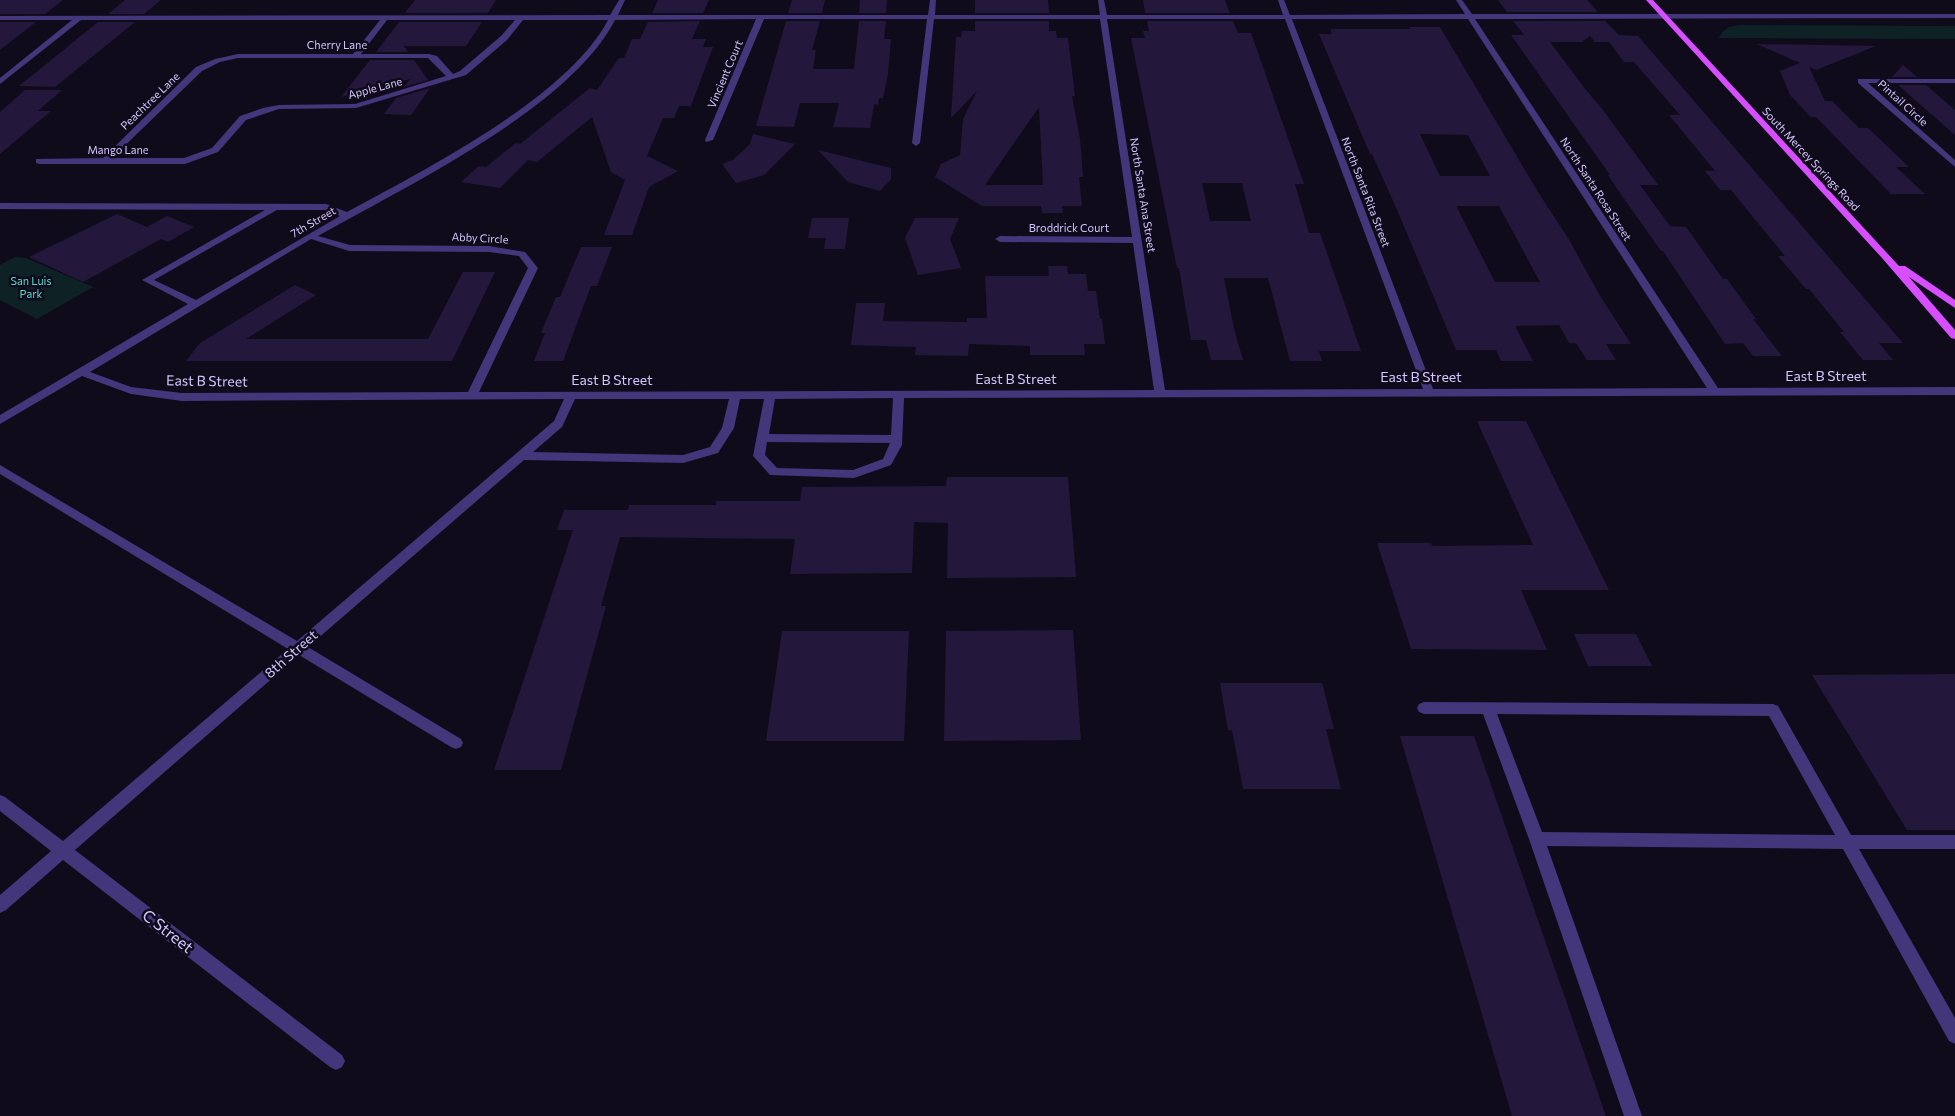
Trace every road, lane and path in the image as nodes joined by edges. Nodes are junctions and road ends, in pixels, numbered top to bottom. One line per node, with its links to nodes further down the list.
1 (622, 0): 11 (street, 7th Street)
2 (933, 0): 13 (street)
3 (1101, 0): 14 (street, North Santa Ana Street)
4 (1281, 0): 8 (street, North Santa Rita Street)
5 (1459, 0): 9 (street, North Santa Rosa Street)
6 (1649, 0): 7 (main road, South Mercey Springs Road)
7 (1663, 15): 9 (street); 10 (street); 36 (main road, South Mercey Springs Road)
8 (1287, 16): 9 (street); 14 (street); 43 (street, North Santa Rita Street)
9 (1470, 16): 41 (street, North Santa Rosa Street)
10 (1955, 16)
11 (614, 17): 12 (street); 18 (street); 32 (street, 7th Street)
12 (761, 17): 13 (street); 24 (street, Vincient Court)
13 (931, 17): 14 (street); 25 (street)
14 (1104, 17): 35 (street, North Santa Ana Street)
15 (0, 18): 16 (street)
16 (79, 18): 17 (street); 23 (street)
17 (384, 18): 18 (street); 19 (street)
18 (521, 18): 21 (street, Apple Lane)
19 (355, 56): 20 (street, Cherry Lane); 21 (street, Cherry Lane)
20 (214, 60): 28 (street, Peachtree Lane)
21 (452, 77): 26 (street, Apple Lane)
22 (1955, 81): 29 (street, Pintail Circle)
23 (0, 82)
24 (709, 140)
25 (916, 143)
26 (196, 158): 28 (street, Mango Lane)
27 (39, 161): 28 (street, Mango Lane)
28 (105, 161)
29 (1955, 164)
30 (0, 206): 31 (street)
31 (276, 206): 32 (street); 37 (street)
32 (346, 215): 33 (street, 7th Street)
33 (310, 236): 37 (street, 7th Street); 46 (street, Abby Circle)
34 (1000, 239): 35 (street, Broddrick Court)
35 (1138, 240): 44 (street, North Santa Ana Street)
36 (1885, 256): 38 (main road); 39 (main road, South Mercey Springs Road)
37 (196, 304): 40 (street, 7th Street)
38 (1955, 305)
39 (1955, 336)
40 (82, 372): 46 (street, East B Street); 50 (street, 7th Street)
41 (1714, 391): 42 (street, East B Street); 43 (street, East B Street)
42 (1955, 391)
43 (1430, 392): 44 (street, East B Street)
44 (1160, 393): 45 (street, East B Street)
45 (899, 394): 48 (street, East B Street); 52 (street)
46 (472, 395): 47 (street, East B Street)
47 (571, 395): 49 (street, East B Street); 53 (street, 8th Street)
48 (770, 395): 49 (street, East B Street); 51 (street)
49 (735, 396): 53 (street)
50 (0, 420)
51 (762, 438): 52 (street); 52 (street)
52 (896, 438)
53 (521, 456): 55 (street, 8th Street)
54 (0, 469): 55 (street)
55 (298, 648): 58 (street); 63 (street, 8th Street)
56 (1424, 708): 57 (street)
57 (1488, 708): 60 (street); 61 (street)
58 (456, 743)
59 (0, 802): 63 (street, C Street)
60 (1537, 839): 61 (street); 67 (street)
61 (1847, 842): 62 (street); 65 (street)
62 (1955, 842)
63 (64, 851): 64 (street, 8th Street); 66 (street, C Street)
64 (0, 905)
65 (1955, 1036)
66 (336, 1061)
67 (1633, 1116)

